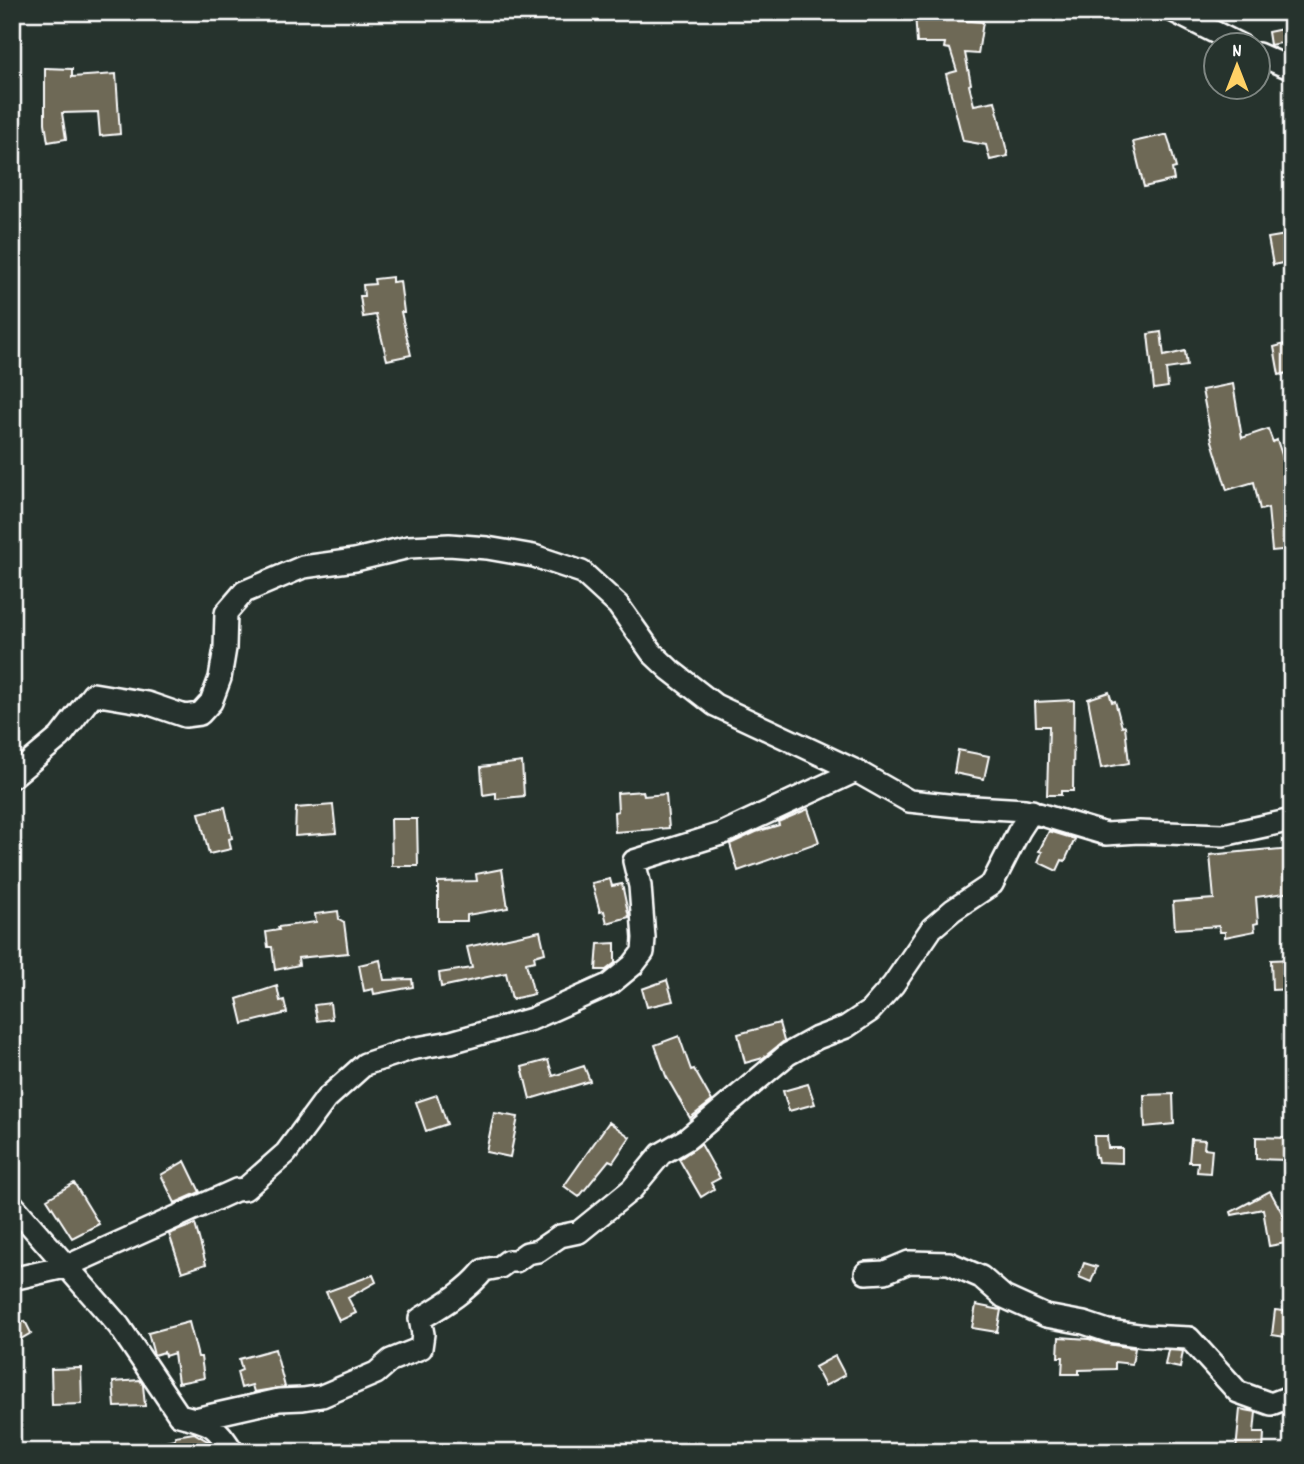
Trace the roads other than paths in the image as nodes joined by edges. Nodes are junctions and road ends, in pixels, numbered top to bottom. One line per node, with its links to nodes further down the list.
1 (1175, 12): 2 (street)
2 (1214, 32)
3 (1272, 60): 4 (street)
4 (1292, 69)
5 (856, 771): 6 (street); 7 (street); 10 (street)
6 (12, 777)
7 (1032, 811): 8 (street); 14 (street)
8 (1292, 820)
9 (12, 1204): 10 (street)
10 (65, 1267): 12 (street); 14 (street)
11 (866, 1273): 13 (street)
12 (12, 1279)
13 (1292, 1396)
14 (195, 1419): 15 (street)
15 (233, 1452)

